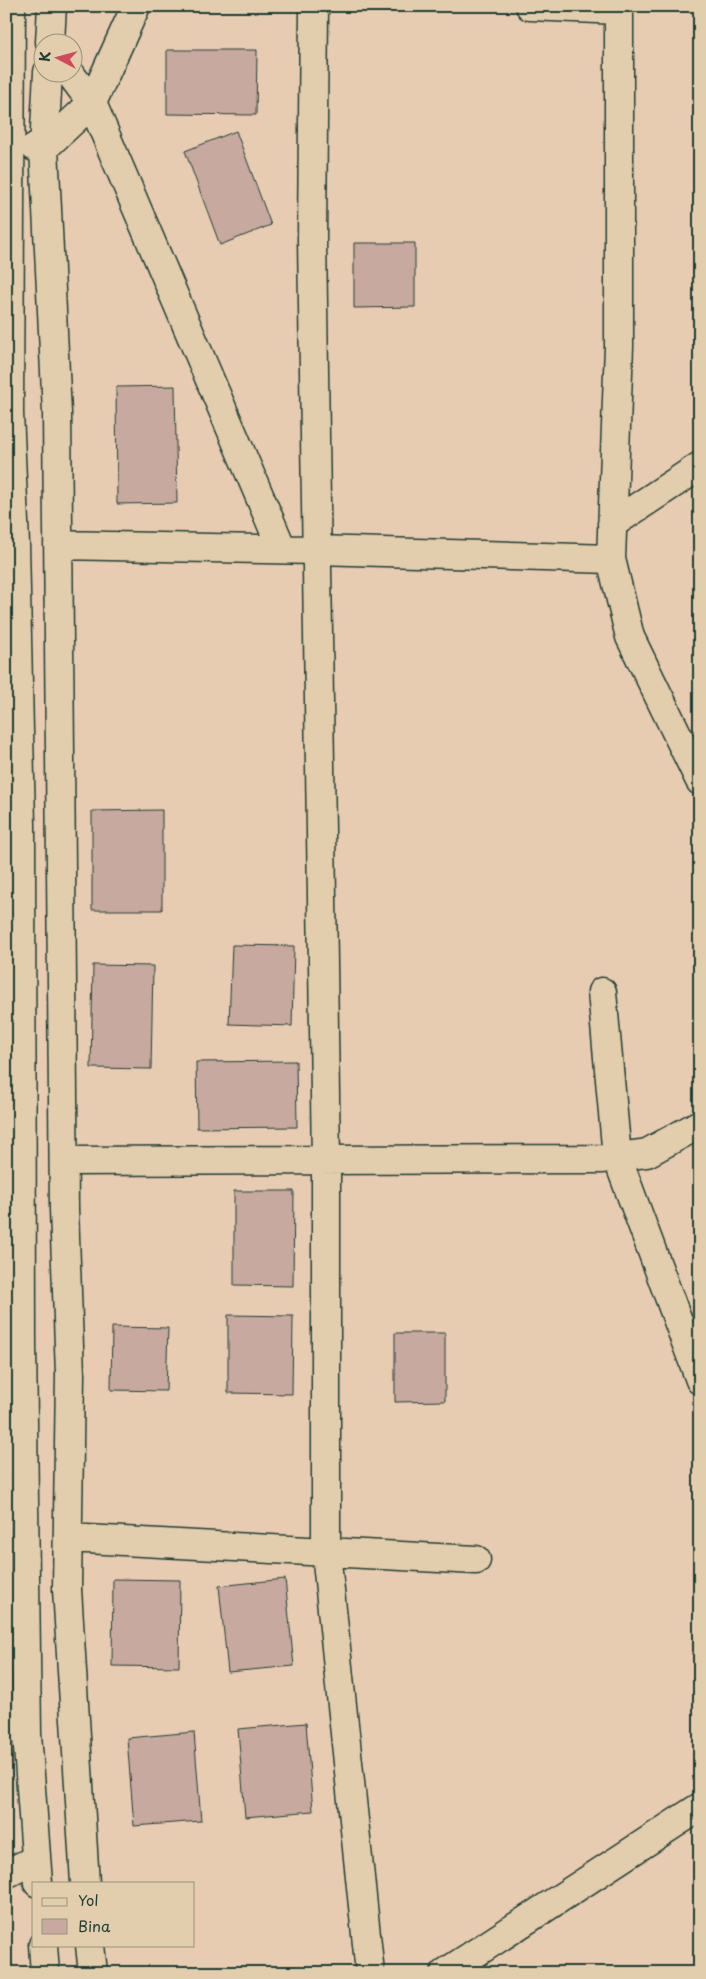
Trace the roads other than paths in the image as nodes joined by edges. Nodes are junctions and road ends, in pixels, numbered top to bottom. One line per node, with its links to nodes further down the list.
1 (11, 6): 11 (street)
2 (52, 6): 7 (street)
3 (136, 6): 10 (street)
4 (314, 6): 19 (street)
5 (530, 6): 6 (street)
6 (619, 8): 15 (street)
7 (51, 32)
8 (47, 82): 12 (street)
9 (76, 82): 10 (street)
10 (92, 103): 12 (street); 18 (street)
11 (9, 144): 12 (street); 13 (street)
12 (44, 148): 17 (street)
13 (8, 412): 16 (street)
14 (700, 466): 15 (street)
15 (612, 524): 20 (street)
16 (11, 543): 22 (street)
17 (58, 546): 18 (street); 23 (street)
18 (282, 549): 19 (street)
19 (317, 550): 20 (street); 28 (street)
20 (611, 559): 21 (street)
21 (700, 780)
22 (14, 825): 23 (street); 29 (street)
23 (62, 828): 27 (street)
24 (602, 992): 26 (street)
25 (700, 1124): 26 (street)
26 (617, 1157): 28 (street); 30 (street)
27 (64, 1161): 28 (street); 31 (street)
28 (326, 1162): 32 (street)
29 (14, 1344): 35 (street)
30 (700, 1380)
31 (68, 1538): 32 (street); 37 (street)
32 (326, 1552): 33 (street); 42 (street)
33 (476, 1560)
34 (700, 1807): 43 (street)
35 (37, 1871): 36 (street)
36 (6, 1874)
37 (86, 1882)
38 (43, 1946): 40 (street)
39 (90, 1946): 41 (street)
40 (45, 1973)
41 (92, 1973)
42 (370, 1973)
43 (445, 1973)

